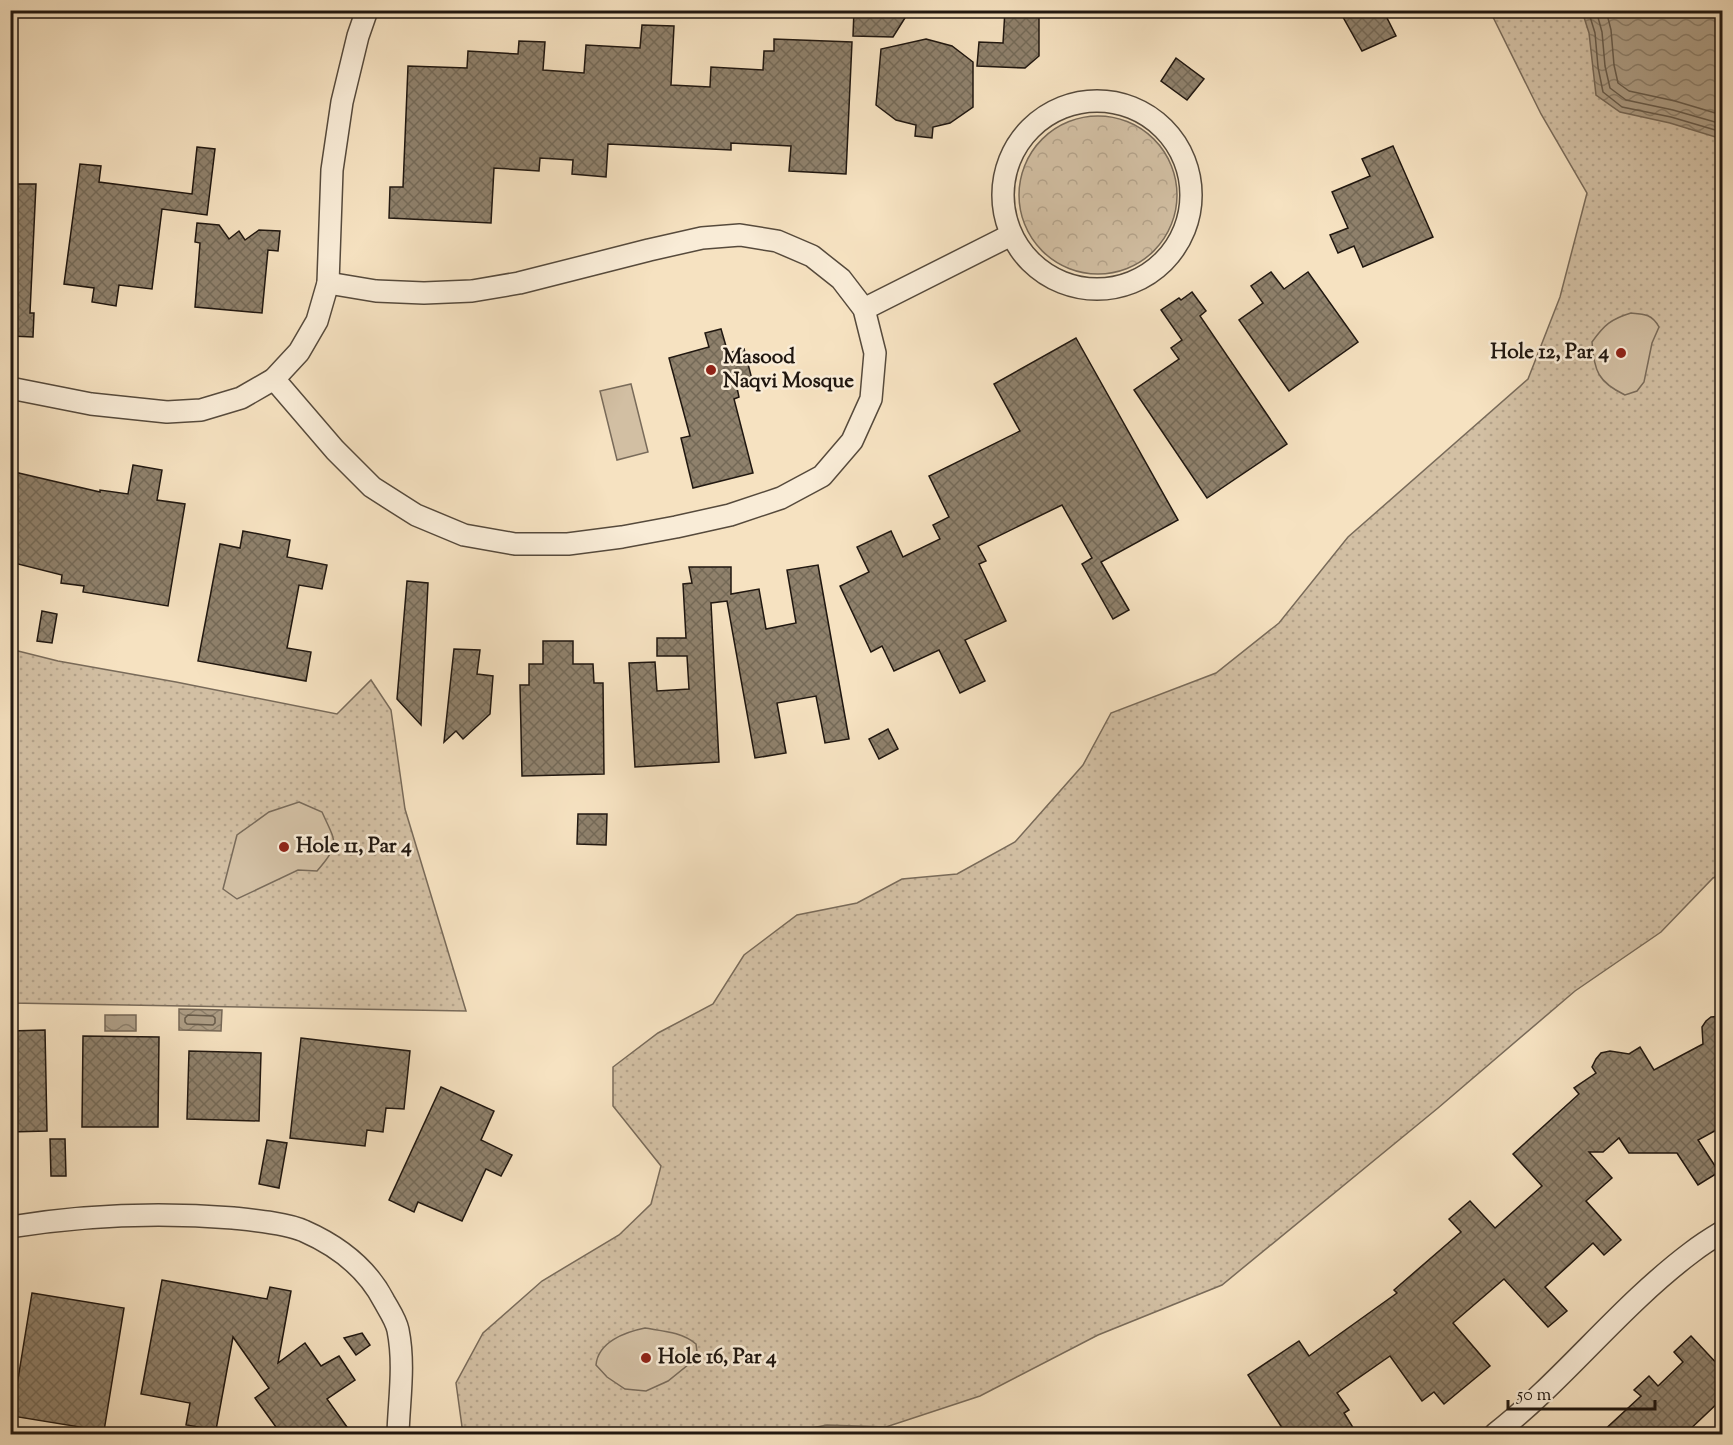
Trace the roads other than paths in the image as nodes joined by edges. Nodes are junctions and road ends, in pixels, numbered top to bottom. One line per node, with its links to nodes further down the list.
1 (366, 10): 3 (street)
2 (1011, 236): 2 (street); 4 (street)
3 (328, 283): 4 (street); 5 (street)
4 (864, 309): 5 (street)
5 (274, 379): 6 (street)
6 (10, 388)
7 (10, 1227): 9 (street)
8 (1722, 1232): 10 (street)
9 (398, 1434)
10 (1495, 1434)

